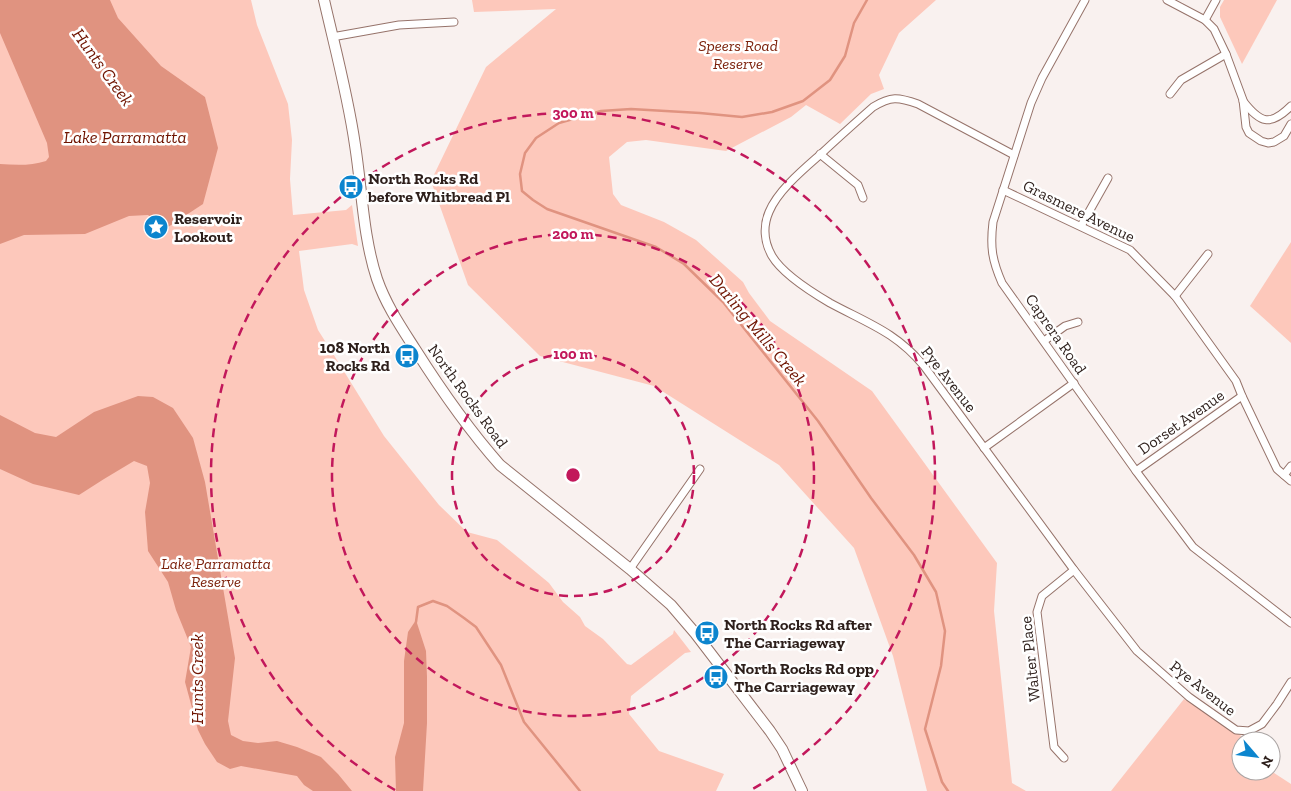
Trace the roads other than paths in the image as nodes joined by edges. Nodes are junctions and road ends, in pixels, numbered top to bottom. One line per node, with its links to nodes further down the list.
1 (324, 0): 7 (main road, North Rocks Road)
2 (1085, 0): 14 (street, Caprera Road)
3 (1167, 0): 5 (street)
4 (1216, 0): 5 (street)
5 (1206, 20): 8 (street)
6 (454, 22): 7 (street)
7 (332, 37): 31 (main road, North Rocks Road)
8 (1226, 54): 9 (street); 10 (street)
9 (1170, 94)
10 (1243, 100): 11 (street); 12 (street)
11 (1291, 106)
12 (1291, 124)
13 (820, 154): 14 (street, Pye Avenue); 17 (street); 25 (street, Pye Avenue)
14 (1014, 155): 16 (street, Caprera Road)
15 (1108, 178): 18 (street)
16 (1003, 190): 18 (street, Grasmere Avenue); 22 (street, Caprera Road)
17 (863, 198)
18 (1081, 226): 20 (street, Grasmere Avenue)
19 (1208, 254): 20 (street)
20 (1175, 296): 24 (street, Grasmere Avenue)
21 (1078, 322): 22 (street)
22 (1044, 341): 23 (street, Caprera Road)
23 (1074, 383): 25 (street); 28 (street, Caprera Road)
24 (1242, 396): 28 (street, Dorset Avenue); 29 (street, Grasmere Avenue)
25 (984, 448): 32 (street, Pye Avenue)
26 (1291, 466): 29 (street)
27 (700, 469): 31 (street)
28 (1136, 470): 33 (street, Caprera Road)
29 (1284, 475): 30 (street, Grasmere Avenue)
30 (1291, 481)
31 (630, 569): 36 (main road, North Rocks Road)
32 (1074, 570): 34 (street, Pye Avenue); 35 (street, Walter Place)
33 (1291, 623)
34 (1291, 682)
35 (1064, 758)
36 (802, 791)

